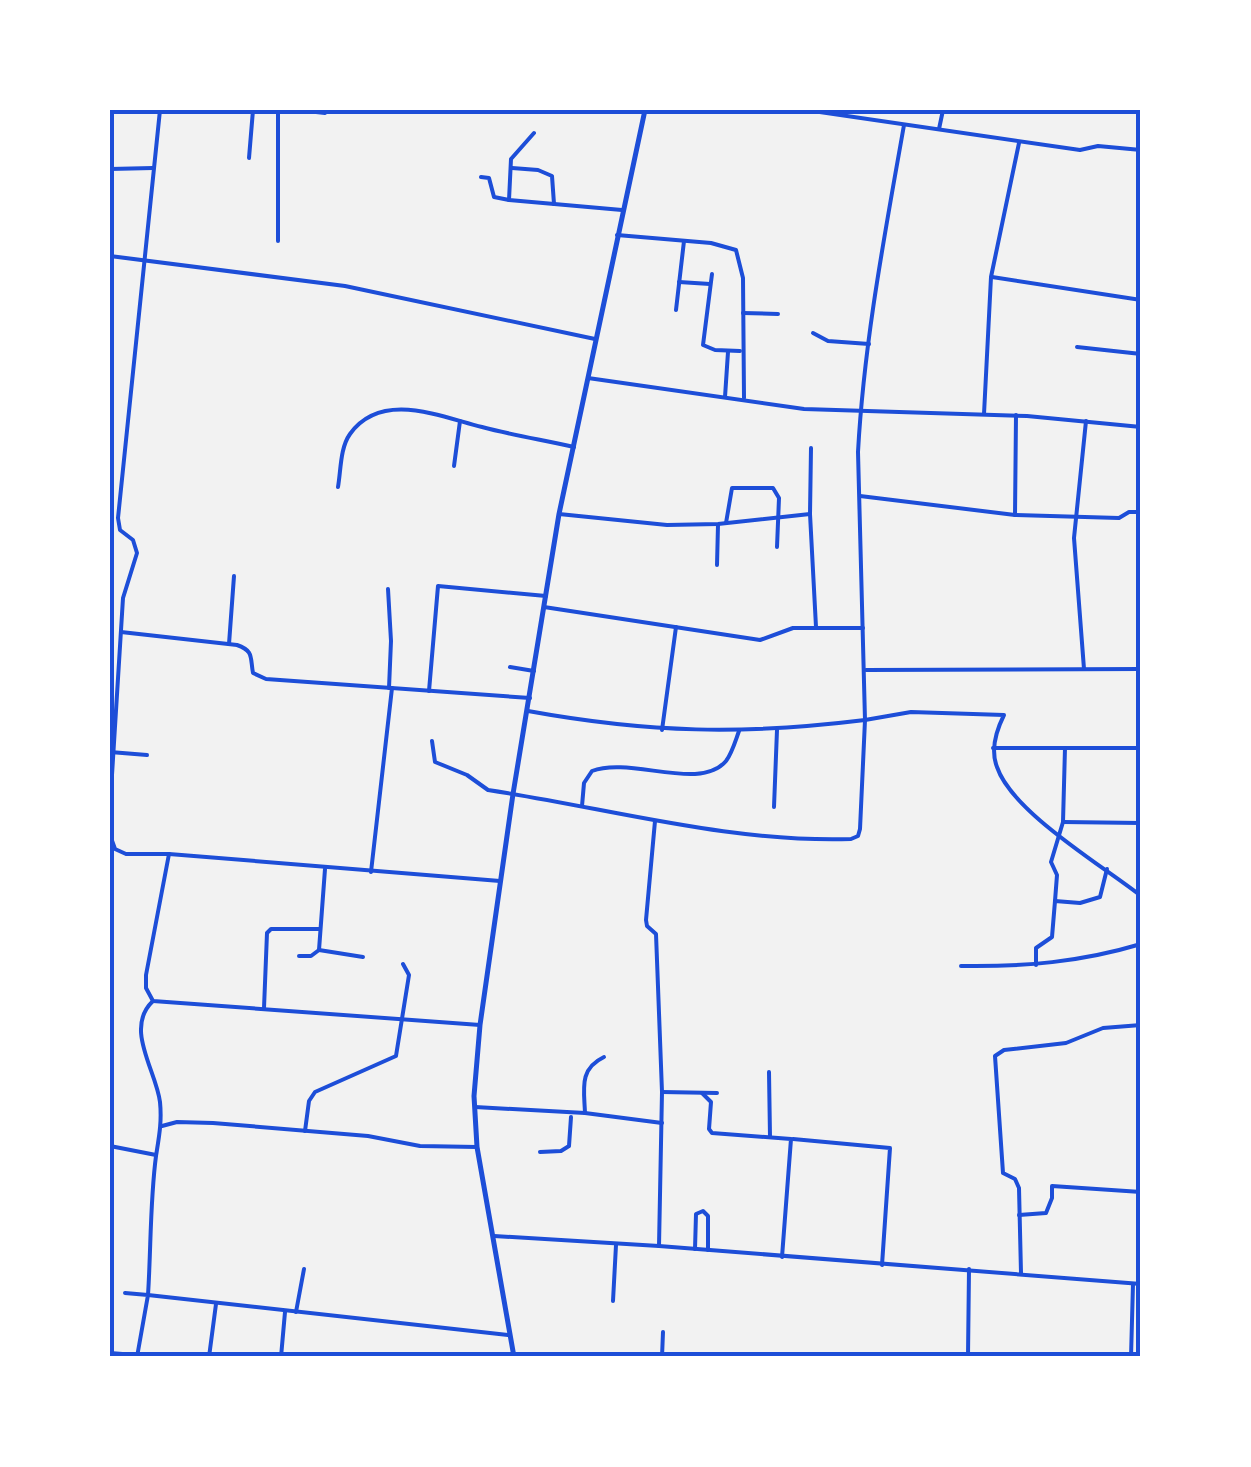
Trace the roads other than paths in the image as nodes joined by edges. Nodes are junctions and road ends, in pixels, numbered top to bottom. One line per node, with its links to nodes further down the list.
1 (160, 110): 15 (street)
2 (253, 110): 14 (street)
3 (278, 110): 23 (street)
4 (298, 110): 8 (street)
5 (645, 110): 21 (main road)
6 (806, 110): 9 (street)
7 (943, 110): 10 (street)
8 (325, 113)
9 (904, 126): 10 (street); 37 (street)
10 (939, 128): 12 (street)
11 (534, 133): 16 (street)
12 (1019, 143): 13 (street); 28 (street)
13 (1141, 150)
14 (249, 158)
15 (153, 168): 17 (street); 26 (street)
16 (510, 168): 19 (street); 20 (street)
17 (110, 169)
18 (481, 177): 19 (street)
19 (509, 200): 20 (street)
20 (554, 204): 21 (street)
21 (622, 210): 22 (main road)
22 (617, 235): 24 (street); 36 (main road)
23 (278, 241)
24 (684, 241): 29 (street); 33 (street)
25 (110, 256): 26 (street)
26 (144, 260): 36 (street); 73 (street)
27 (712, 274): 30 (street)
28 (991, 277): 31 (street); 46 (street)
29 (680, 282): 30 (street); 32 (street)
30 (710, 284): 39 (street)
31 (1141, 300)
32 (676, 310)
33 (743, 314): 34 (street); 40 (street)
34 (778, 314)
35 (814, 333): 37 (street)
36 (595, 340): 42 (main road)
37 (870, 344): 45 (street)
38 (1077, 347): 41 (street)
39 (728, 351): 40 (street); 43 (street)
40 (742, 351): 44 (street)
41 (1141, 354)
42 (588, 378): 43 (street); 51 (main road)
43 (725, 397): 44 (street)
44 (744, 400): 45 (street)
45 (860, 412): 46 (street); 55 (street)
46 (984, 414): 47 (street)
47 (1016, 415): 49 (street); 59 (street)
48 (460, 421): 51 (street); 53 (street); 54 (street)
49 (1086, 421): 50 (street); 61 (street)
50 (1141, 427)
51 (574, 446): 57 (main road)
52 (811, 448): 58 (street)
53 (454, 466)
54 (338, 487)
55 (860, 496): 59 (street); 72 (street)
56 (1141, 512): 61 (street)
57 (559, 514): 63 (street); 68 (main road)
58 (810, 514): 60 (street); 70 (street)
59 (1015, 515): 61 (street)
60 (778, 516): 62 (street); 62 (street); 64 (street)
61 (1074, 517): 76 (street)
62 (726, 523): 63 (street)
63 (718, 524): 65 (street)
64 (777, 547)
65 (717, 565)
66 (234, 576): 74 (street)
67 (388, 590): 80 (street)
68 (546, 596): 69 (main road); 81 (street)
69 (544, 607): 71 (street); 79 (main road)
70 (816, 627): 71 (street); 72 (street)
71 (676, 628): 86 (street)
72 (863, 628): 78 (street)
73 (121, 632): 74 (street); 82 (street)
74 (228, 644): 80 (street)
75 (510, 667): 79 (street)
76 (1084, 669): 77 (street); 78 (street)
77 (1141, 669)
78 (864, 670): 85 (street)
79 (534, 671): 83 (main road)
80 (390, 688): 81 (street); 107 (street)
81 (429, 691): 83 (street)
82 (113, 696): 93 (street)
83 (530, 698): 84 (main road)
84 (528, 711): 86 (street); 95 (main road)
85 (865, 720): 87 (street); 90 (street); 99 (street)
86 (662, 730): 88 (street)
87 (778, 730): 88 (street); 98 (street)
88 (739, 732): 96 (street)
89 (432, 741): 95 (street)
90 (993, 748): 91 (street); 102 (street)
91 (1066, 748): 92 (street); 100 (street)
92 (1141, 748)
93 (111, 752): 94 (street); 97 (street)
94 (147, 755)
95 (513, 794): 96 (street); 108 (main road)
96 (582, 806): 99 (street)
97 (110, 807)
98 (774, 807)
99 (656, 819): 126 (street)
100 (1062, 822): 101 (street); 102 (street)
101 (1141, 823)
102 (1060, 834): 106 (street); 110 (street)
103 (110, 835): 104 (street)
104 (169, 854): 105 (street); 119 (street)
105 (324, 869): 107 (street); 111 (street)
106 (1108, 870): 109 (street); 110 (street)
107 (371, 872): 108 (street)
108 (500, 881): 122 (main road)
109 (1141, 896)
110 (1055, 901): 118 (street)
111 (320, 929): 113 (street); 120 (street)
112 (1141, 944): 118 (street)
113 (320, 950): 114 (street); 115 (street)
114 (299, 956)
115 (363, 957)
116 (403, 964): 121 (street)
117 (961, 966): 118 (street)
118 (1036, 966)
119 (153, 1000): 120 (street); 133 (street)
120 (264, 1008): 121 (street)
121 (403, 1018): 122 (street); 134 (street)
122 (480, 1025): 129 (main road)
123 (1141, 1025): 142 (street)
124 (604, 1057): 130 (street)
125 (769, 1072): 135 (street)
126 (662, 1092): 127 (street); 132 (street)
127 (702, 1093): 128 (street); 135 (street)
128 (717, 1093)
129 (475, 1107): 131 (street); 138 (main road)
130 (586, 1113): 131 (street); 132 (street)
131 (571, 1114): 139 (street)
132 (662, 1123): 145 (street)
133 (162, 1126): 134 (street); 140 (street)
134 (305, 1131): 138 (street)
135 (770, 1137): 136 (street)
136 (791, 1139): 148 (street); 149 (street)
137 (110, 1146): 140 (street)
138 (476, 1146): 143 (main road)
139 (540, 1152)
140 (156, 1155): 156 (street)
141 (1141, 1192): 142 (street)
142 (1020, 1215): 152 (street)
143 (494, 1236): 144 (street); 162 (main road)
144 (616, 1245): 145 (street); 157 (street)
145 (659, 1246): 146 (street)
146 (695, 1249): 147 (street); 147 (street)
147 (708, 1250): 148 (street)
148 (782, 1256): 149 (street)
149 (882, 1265): 151 (street)
150 (304, 1269): 160 (street)
151 (969, 1269): 152 (street); 169 (street)
152 (1021, 1274): 153 (street)
153 (1133, 1284): 154 (street); 170 (street)
154 (1141, 1284)
155 (125, 1292): 156 (street)
156 (148, 1295): 158 (street); 164 (street)
157 (614, 1301)
158 (216, 1304): 159 (street); 165 (street)
159 (285, 1311): 160 (street); 166 (street)
160 (296, 1312): 162 (street)
161 (664, 1332): 168 (street)
162 (511, 1335): 167 (main road)
163 (110, 1352): 164 (street)
164 (137, 1356)
165 (209, 1357)
166 (281, 1357)
167 (514, 1357)
168 (662, 1357)
169 (968, 1357)
170 (1130, 1357)

